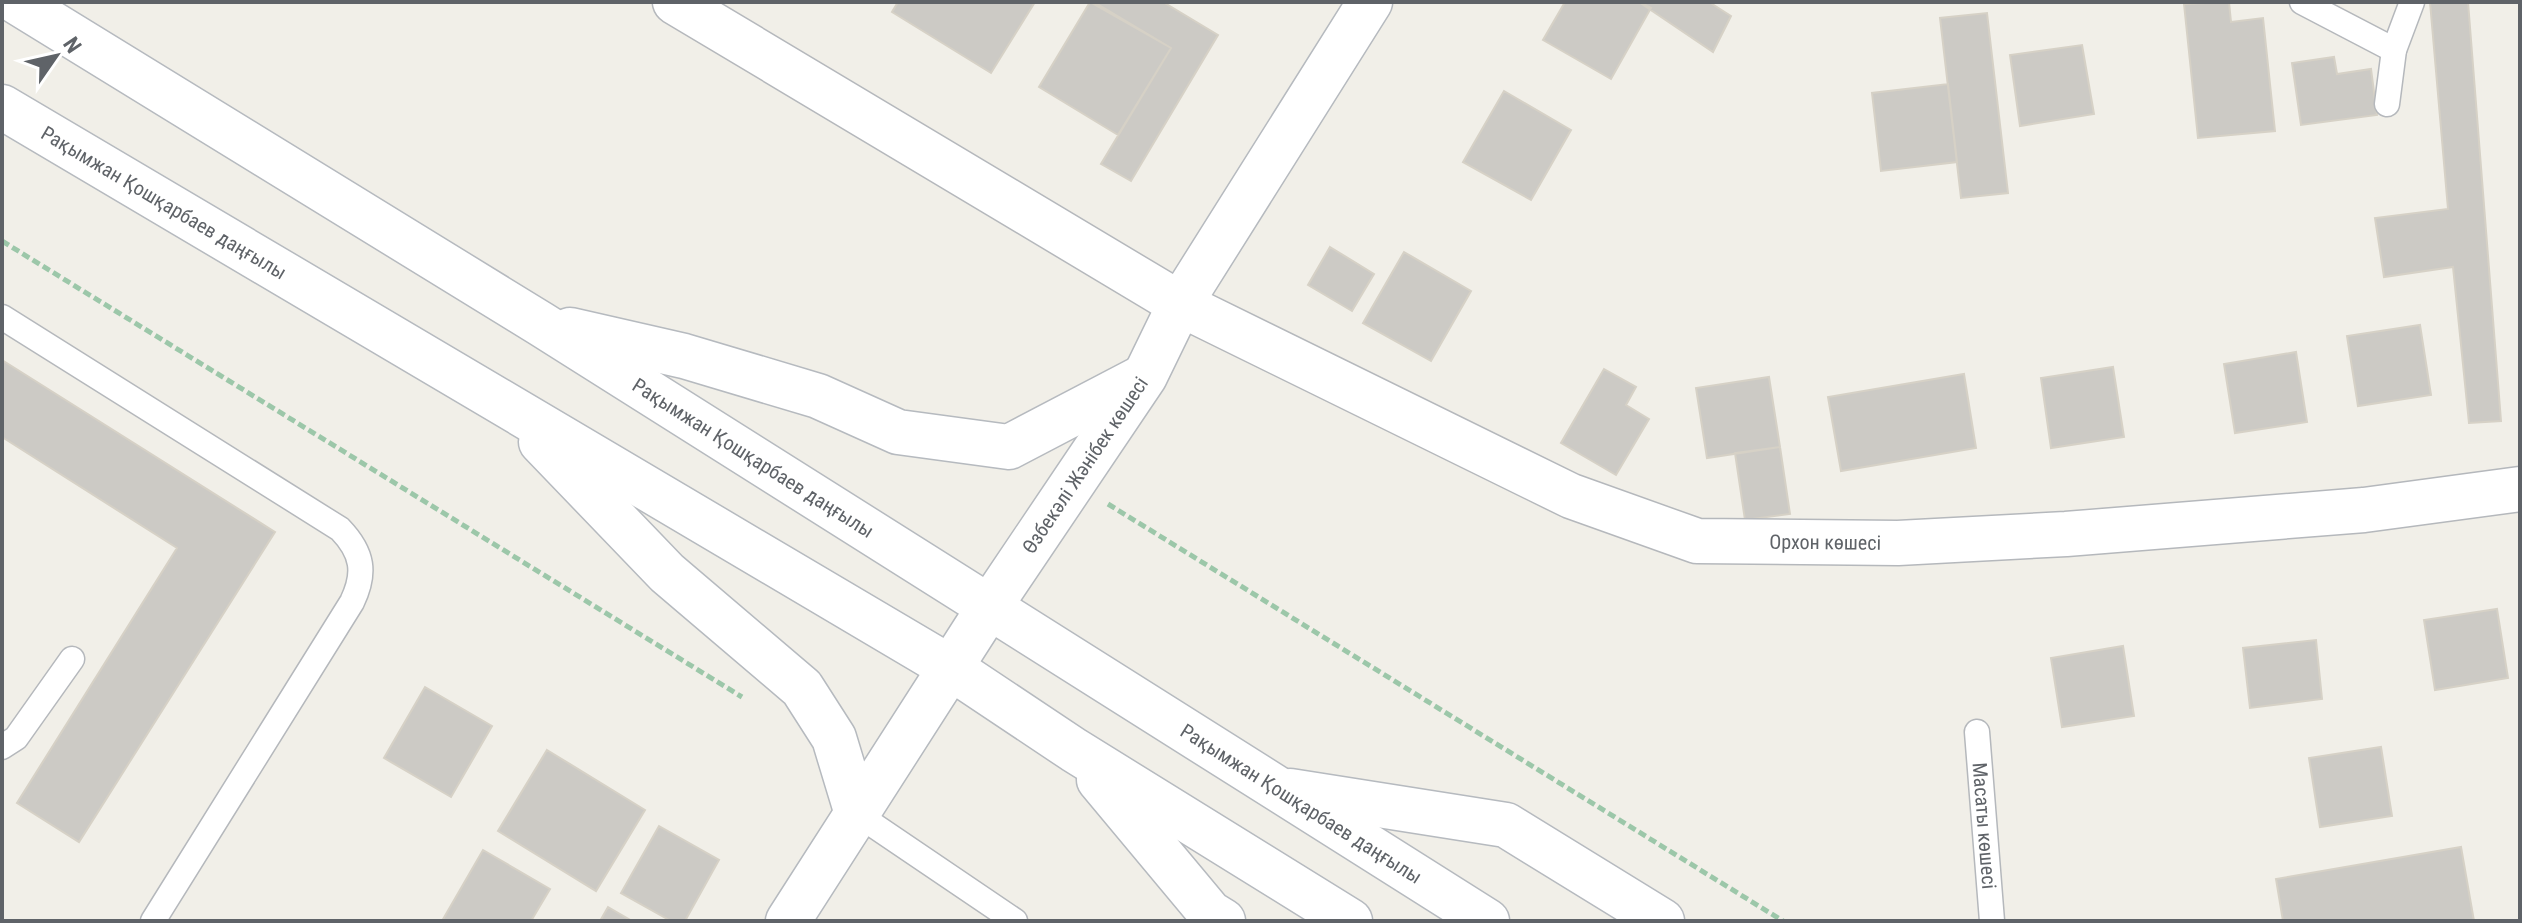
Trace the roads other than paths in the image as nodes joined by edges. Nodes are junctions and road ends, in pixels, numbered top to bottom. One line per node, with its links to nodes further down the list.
1 (17, 2): 11 (main road, Рақымжан Қошқарбаев даңғылы)
2 (675, 2): 9 (main road, Орхон көшесі)
3 (1370, 2): 9 (main road, Өзбекәлі Жәнібек көшесі)
4 (2302, 2): 6 (lane)
5 (2412, 2): 6 (lane)
6 (2394, 50): 7 (lane)
7 (2387, 104)
8 (2, 107): 13 (main road, Рақымжан Қошқарбаев даңғылы)
9 (1180, 304): 12 (main road, Өзбекәлі Жәнібек көшесі); 14 (main road, Орхон көшесі)
10 (2, 317): 23 (lane)
11 (541, 324): 12 (main road); 15 (main road, Рақымжан Қошқарбаев даңғылы)
12 (1145, 376): 15 (main road, Өзбекәлі Жәнібек көшесі)
13 (504, 403): 17 (main road, Рақымжан Қошқарбаев даңғылы); 22 (main road)
14 (2520, 489)
15 (988, 609): 17 (main road, Өзбекәлі Жәнібек көшесі); 21 (main road, Рақымжан Қошқарбаев даңғылы)
16 (72, 659): 19 (lane)
17 (951, 668): 20 (main road, Рақымжан Қошқарбаев даңғылы); 22 (main road, Өзбекәлі Жәнібек көшесі)
18 (1977, 732): 30 (lane, Масаты көшесі)
19 (2, 747)
20 (1074, 750): 26 (main road); 27 (main road, Рақымжан Қошқарбаев даңғылы)
21 (1272, 788): 28 (main road, Рақымжан Қошқарбаев даңғылы); 29 (main road)
22 (857, 814): 24 (main road, Өзбекәлі Жәнібек көшесі); 25 (lane)
23 (153, 921)
24 (788, 921)
25 (1015, 921)
26 (1223, 921)
27 (1350, 921)
28 (1487, 921)
29 (1662, 921)
30 (1992, 921)

